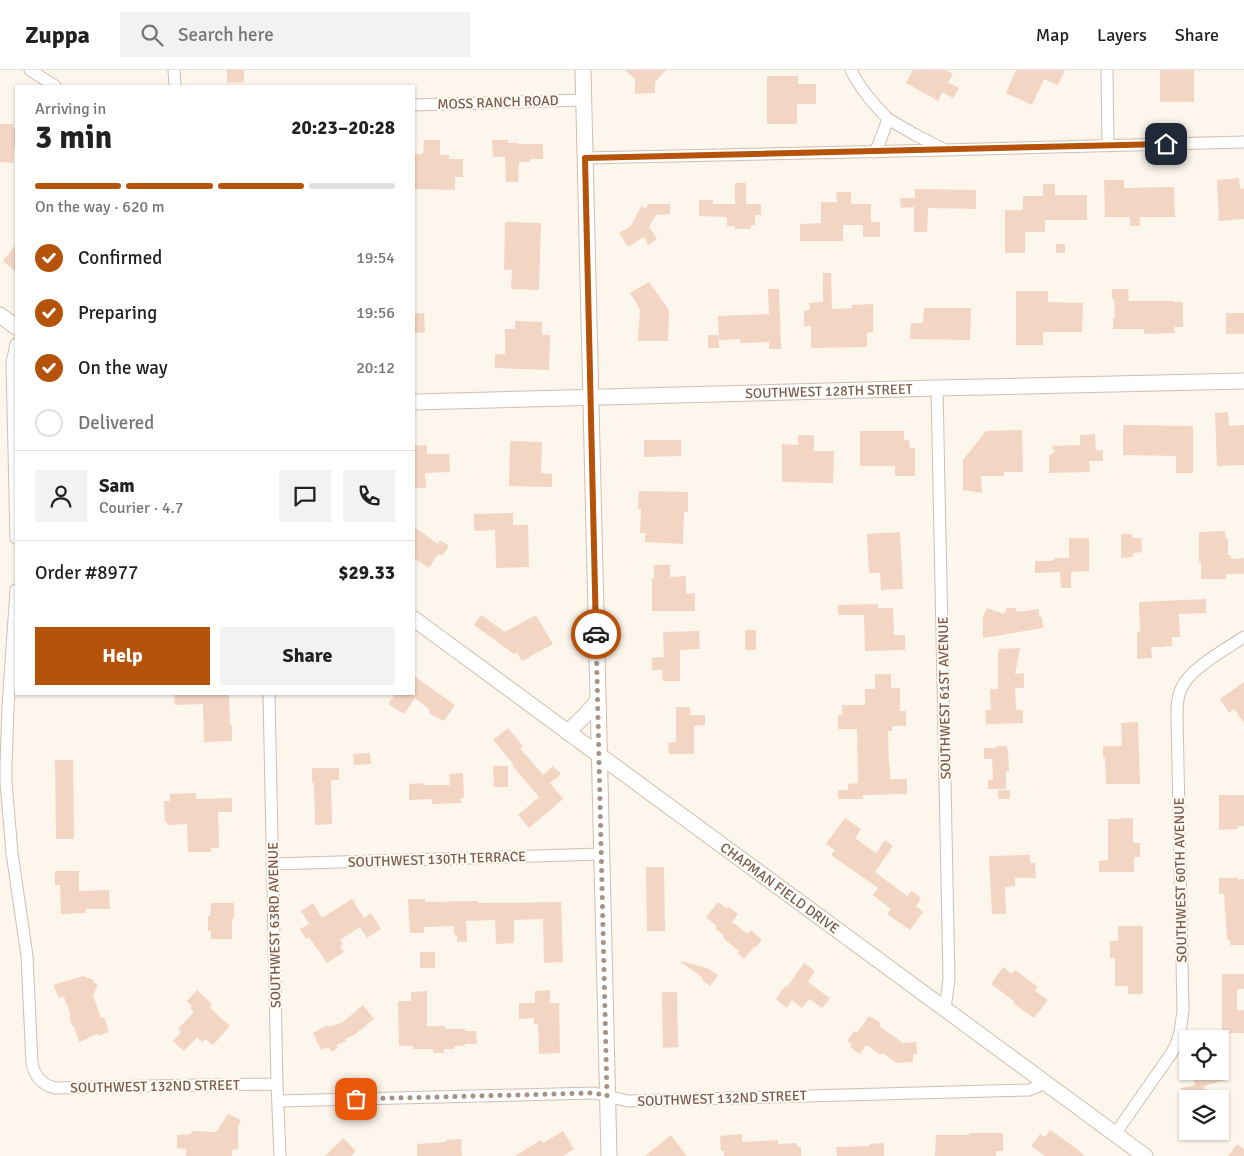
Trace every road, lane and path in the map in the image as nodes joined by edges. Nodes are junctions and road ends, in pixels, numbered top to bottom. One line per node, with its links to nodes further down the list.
1 (30, 70): 6 (street)
2 (174, 70): 7 (street)
3 (583, 70): 8 (street)
4 (851, 70): 10 (street)
5 (1107, 70): 12 (street)
6 (53, 85)
7 (175, 85)
8 (583, 100): 9 (street, MOSS RANCH ROAD); 15 (street)
9 (415, 105)
10 (888, 119): 13 (street); 14 (street)
11 (1244, 142): 12 (street)
12 (1108, 146): 13 (street)
13 (945, 150): 14 (street)
14 (875, 152): 15 (street)
15 (585, 158): 21 (street)
16 (0, 315): 17 (street)
17 (15, 326)
18 (15, 349): 23 (street)
19 (1244, 381): 20 (street, SOUTHWEST 128TH STREET)
20 (937, 388): 21 (street, SOUTHWEST 128TH STREET); 33 (street, SOUTHWEST 61ST AVENUE)
21 (590, 398): 22 (street, SOUTHWEST 128TH STREET); 28 (street)
22 (415, 402)
23 (15, 494)
24 (15, 604): 35 (street, SOUTHWEST 132ND STREET)
25 (415, 620): 29 (street, CHAPMAN FIELD DRIVE)
26 (1244, 637): 38 (street, SOUTHWEST 60TH AVENUE)
27 (269, 695): 32 (street, SOUTHWEST 63RD AVENUE)
28 (598, 700): 29 (street); 30 (street)
29 (567, 732): 30 (street, CHAPMAN FIELD DRIVE)
30 (600, 756): 31 (street); 33 (street, CHAPMAN FIELD DRIVE)
31 (602, 854): 32 (street, SOUTHWEST 130TH TERRACE); 36 (street)
32 (272, 864): 35 (street, SOUTHWEST 63RD AVENUE)
33 (944, 1009): 34 (street, CHAPMAN FIELD DRIVE)
34 (1045, 1083): 36 (street, SOUTHWEST 132ND STREET); 38 (street, CHAPMAN FIELD DRIVE)
35 (277, 1084): 37 (street, SOUTHWEST 63RD AVENUE)
36 (607, 1096): 37 (street, SOUTHWEST 132ND STREET); 40 (street)
37 (278, 1101): 39 (street, SOUTHWEST 63RD AVENUE)
38 (1116, 1134): 41 (street, CHAPMAN FIELD DRIVE)
39 (280, 1156)
40 (609, 1156)
41 (1145, 1156)

